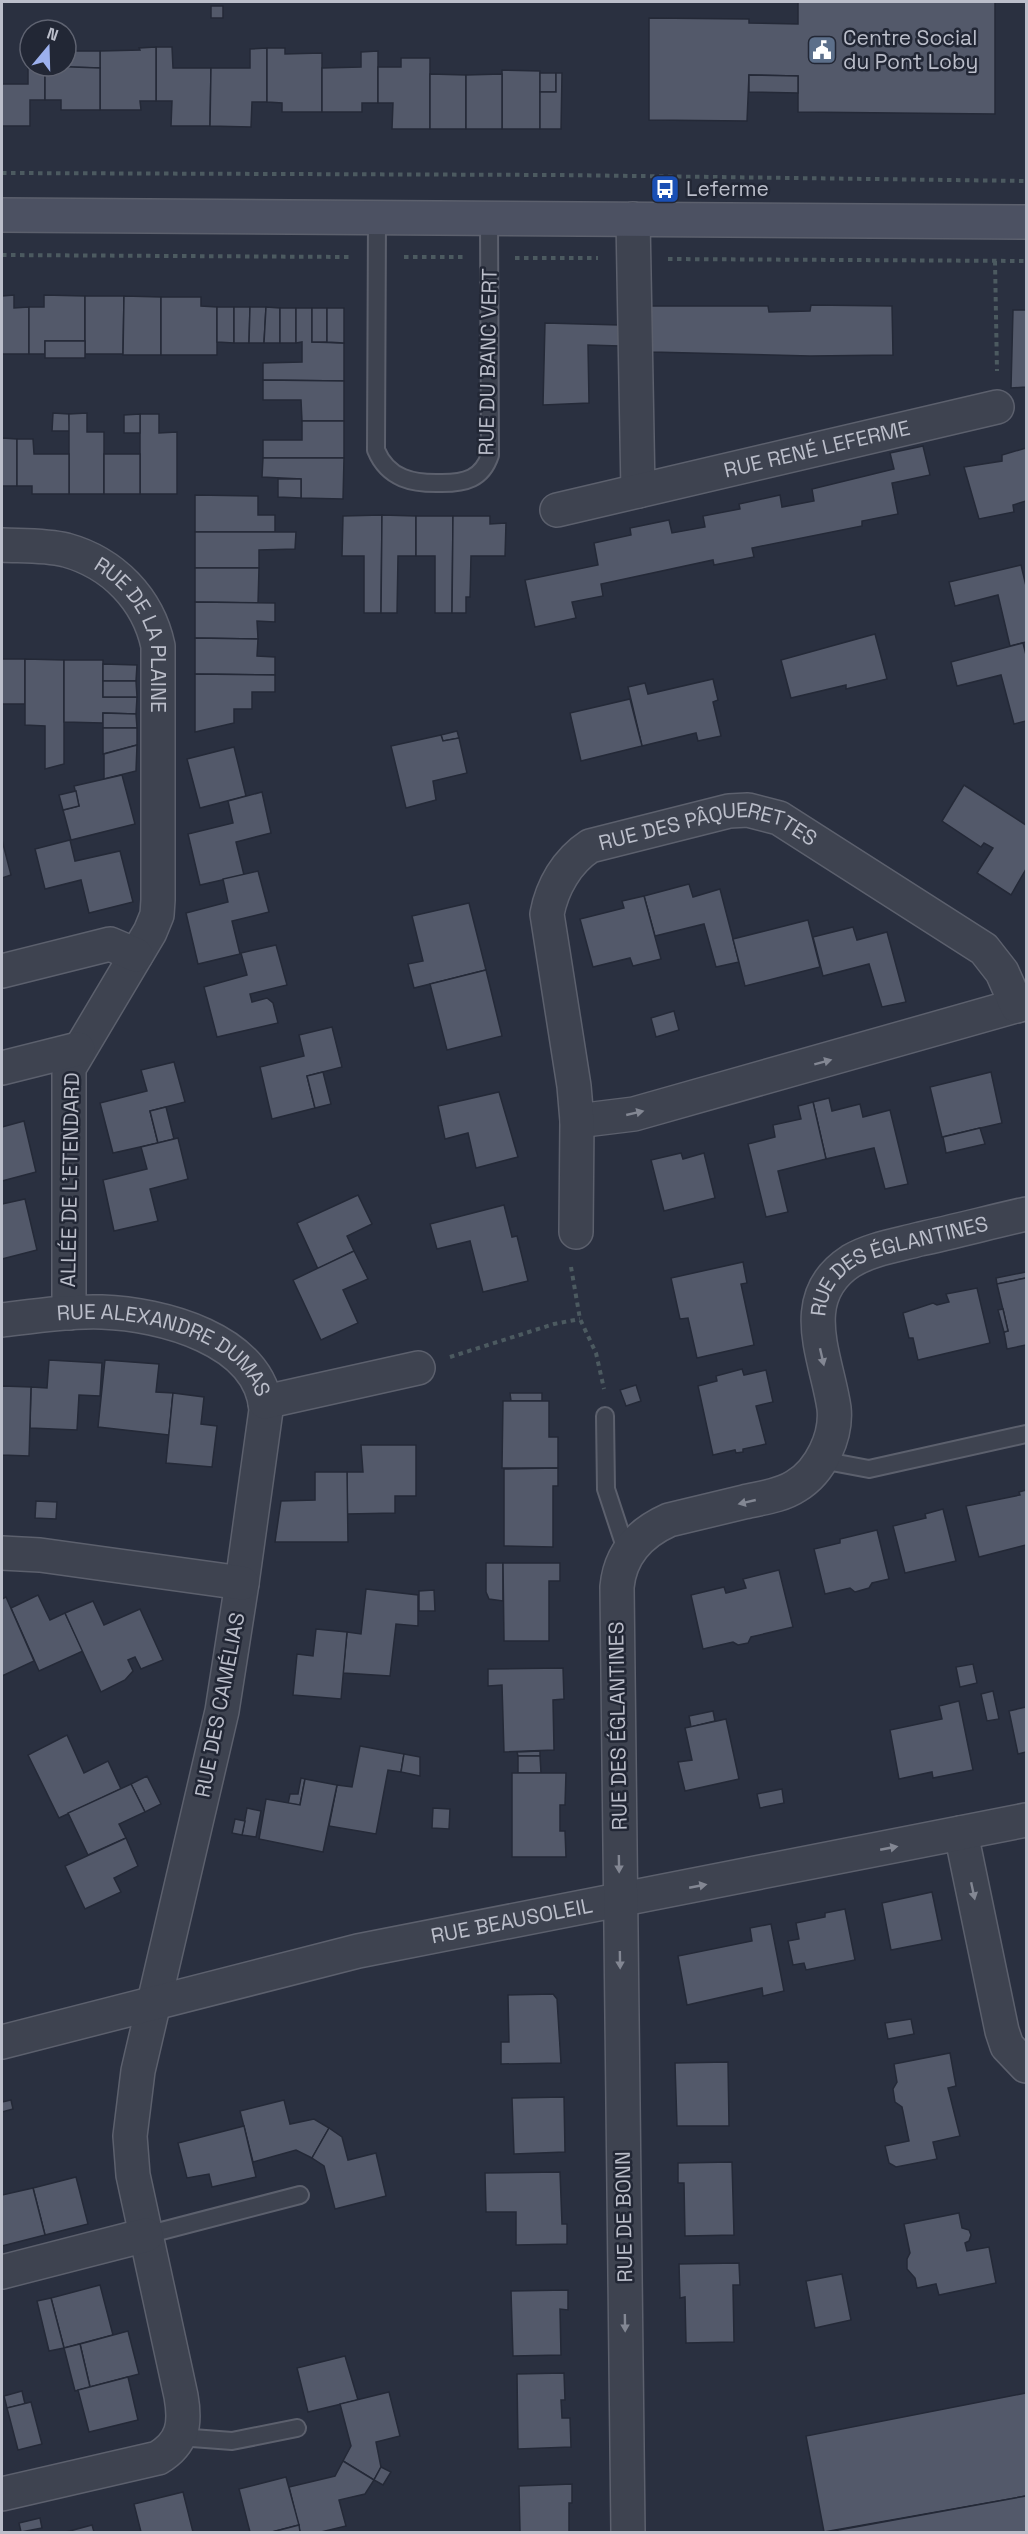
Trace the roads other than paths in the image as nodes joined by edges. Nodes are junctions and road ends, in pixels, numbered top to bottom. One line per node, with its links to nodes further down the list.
1 (2, 215): 2 (street)
2 (377, 218): 3 (street); 3 (lane, RUE DU BANC VERT)
3 (489, 218): 4 (street)
4 (633, 219): 5 (street); 7 (street)
5 (1026, 222)
6 (997, 407): 7 (street, RUE RENÉ LEFERME)
7 (638, 491): 8 (street, RUE RENÉ LEFERME)
8 (557, 510)
9 (2, 545): 10 (street, RUE DE LA PLAINE)
10 (159, 739): 11 (street, ALLÉE DE L'ETENDARD)
11 (136, 955): 12 (street); 14 (street, ALLÉE DE L'ETENDARD)
12 (2, 971)
13 (1022, 1005): 16 (street, RUE DES PÂQUERETTES, one-way to 13); 16 (street, RUE DES PÂQUERETTES)
14 (78, 1049): 15 (street, ALLÉE DE L'ETENDARD); 19 (street, ALLÉE DE L'ETENDARD)
15 (2, 1068)
16 (577, 1121): 18 (street, RUE DES PÂQUERETTES)
17 (1026, 1214): 25 (street, RUE DES ÉGLANTINES, one-way to 25)
18 (576, 1232)
19 (69, 1313): 20 (street, RUE ALEXANDRE DUMAS); 22 (street, RUE ALEXANDRE DUMAS)
20 (2, 1320)
21 (418, 1368): 22 (street, RUE ALEXANDRE DUMAS)
22 (265, 1402): 28 (street, RUE DES CAMÉLIAS)
23 (605, 1416): 27 (lane)
24 (1026, 1434): 25 (lane)
25 (821, 1460): 27 (street, RUE DES ÉGLANTINES, one-way to 27)
26 (2, 1553): 28 (street)
27 (627, 1553): 31 (street, RUE DES ÉGLANTINES, one-way to 31)
28 (242, 1583): 32 (street, RUE DES CAMÉLIAS)
29 (1026, 1820): 30 (street, RUE BEAUSOLEIL)
30 (961, 1833): 31 (street, RUE BEAUSOLEIL, one-way to 30); 34 (street, one-way to 34)
31 (620, 1901): 32 (street, RUE BEAUSOLEIL); 41 (street, RUE DE BONN, one-way to 41)
32 (155, 2004): 33 (street, RUE BEAUSOLEIL); 36 (street, RUE DES CAMÉLIAS)
33 (2, 2042)
34 (1026, 2066)
35 (300, 2195): 36 (lane)
36 (146, 2235): 37 (street); 39 (street, RUE DES CAMÉLIAS)
37 (2, 2272)
38 (297, 2428): 39 (lane)
39 (179, 2437): 40 (street)
40 (2, 2494)
41 (628, 2532)

